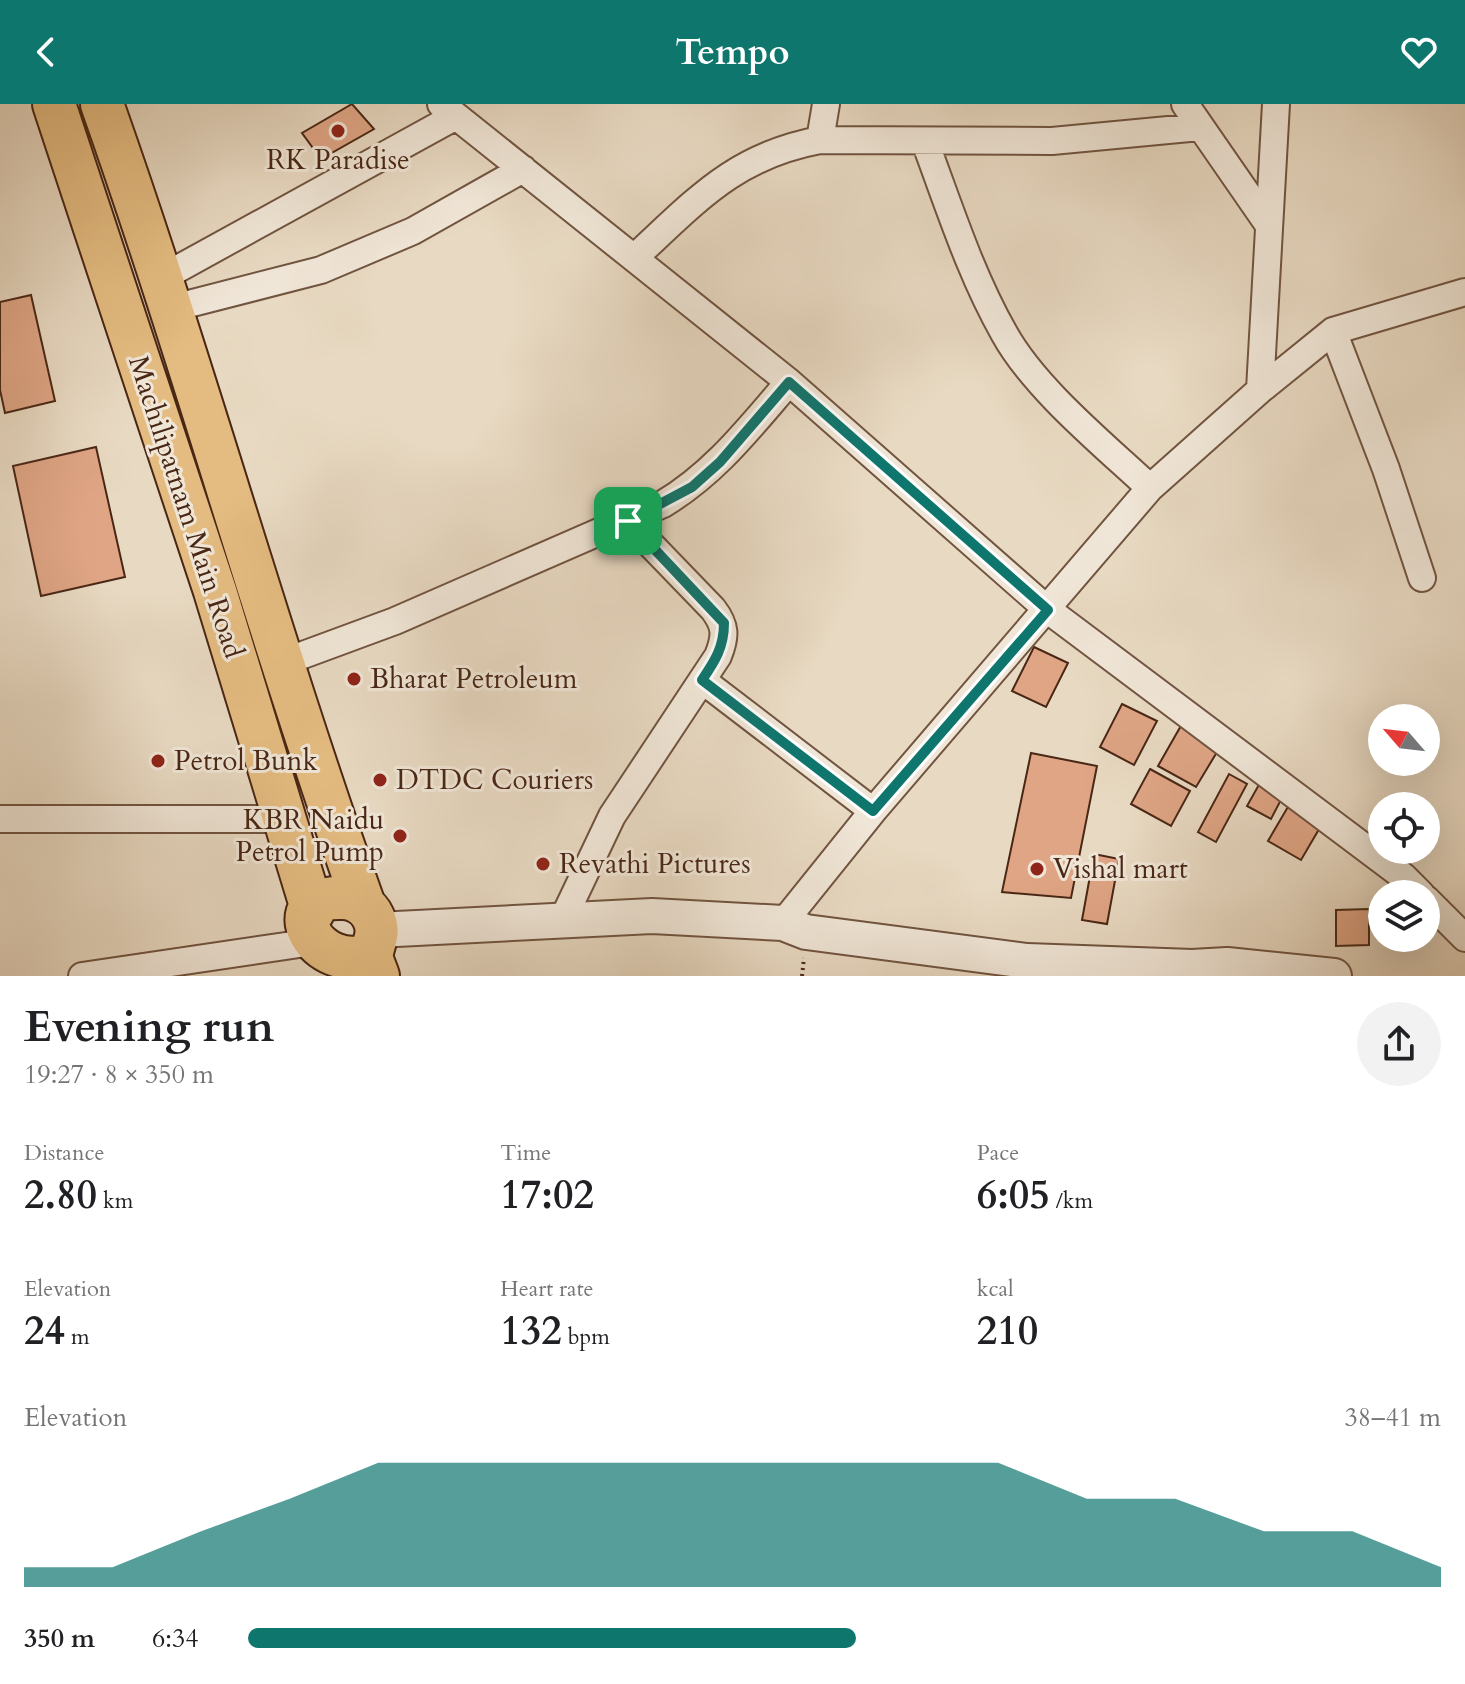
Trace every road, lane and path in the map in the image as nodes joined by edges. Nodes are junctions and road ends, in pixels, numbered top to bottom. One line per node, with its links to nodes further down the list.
1 (54, 104): 26 (main road, Machilipatnam Main Road)
2 (102, 104): 13 (main road, Machilipatnam Main Road)
3 (826, 104): 8 (street)
4 (1185, 104): 7 (street)
5 (1276, 104): 11 (street)
6 (454, 109): 10 (street); 13 (street)
7 (1200, 127): 9 (street); 11 (street)
8 (820, 140): 9 (street); 12 (street)
9 (925, 142): 18 (street)
10 (523, 169): 12 (street); 13 (street)
11 (1268, 224): 17 (street)
12 (634, 258): 16 (street)
13 (168, 292): 22 (main road, Machilipatnam Main Road)
14 (1458, 300): 15 (street)
15 (1333, 331): 17 (street); 20 (street)
16 (789, 382): 19 (street); 21 (street)
17 (1260, 390): 18 (street)
18 (1150, 488): 21 (street)
19 (628, 521): 22 (street); 23 (street)
20 (1422, 578)
21 (1048, 610): 24 (street); 27 (street)
22 (284, 662): 32 (main road, Machilipatnam Main Road)
23 (702, 680): 24 (street); 29 (street)
24 (873, 811): 30 (street)
25 (0, 819): 26 (street)
26 (285, 819): 33 (main road, Machilipatnam Main Road)
27 (1407, 880)
28 (1440, 913): 31 (street)
29 (563, 919): 30 (street); 32 (street)
30 (783, 923): 34 (street)
31 (1465, 938)
32 (372, 941): 33 (main road); 33 (main road)
33 (321, 950): 37 (street)
34 (1029, 968): 35 (street)
35 (1192, 972): 36 (street)
36 (1260, 972): 38 (street)
37 (82, 976)
38 (1334, 976)

